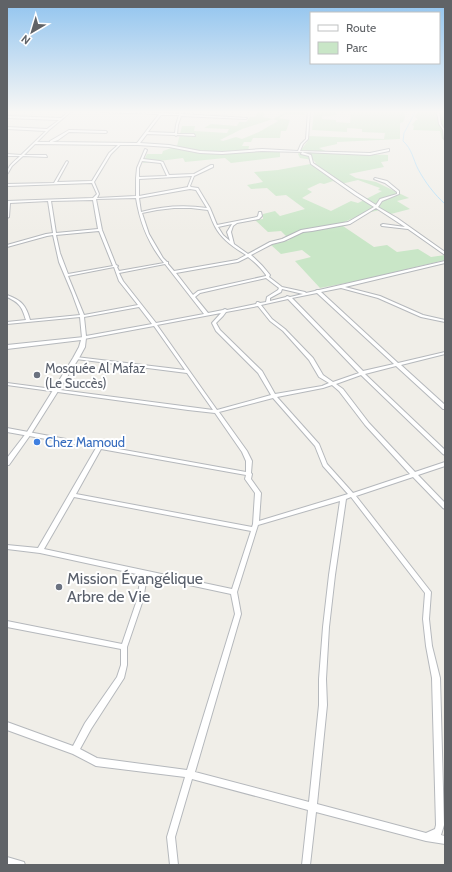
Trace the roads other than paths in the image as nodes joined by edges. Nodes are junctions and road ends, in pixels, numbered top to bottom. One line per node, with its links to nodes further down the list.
1 (25, 152): 10 (street)
2 (112, 152): 20 (street)
3 (145, 152): 12 (street)
4 (198, 152): 5 (street)
5 (235, 152)
6 (301, 152): 28 (street)
7 (315, 152): 8 (street)
8 (380, 152)
9 (7, 155): 10 (street)
10 (22, 155): 11 (street); 15 (street)
11 (46, 156)
12 (141, 160): 16 (street); 18 (street)
13 (68, 162): 21 (street)
14 (212, 166): 17 (street)
15 (7, 173)
16 (168, 175): 17 (street); 18 (street)
17 (194, 175): 23 (street)
18 (137, 178): 24 (street)
19 (375, 179): 28 (street)
20 (93, 182): 21 (street); 25 (street)
21 (55, 183): 22 (street)
22 (7, 185)
23 (190, 188): 24 (street); 29 (street)
24 (136, 197): 25 (street); 30 (street)
25 (94, 199): 26 (street); 37 (street)
26 (49, 200): 27 (street); 38 (street)
27 (8, 202): 32 (street)
28 (377, 206): 36 (street); 42 (street)
29 (208, 209): 30 (street); 35 (street)
30 (140, 213): 44 (street)
31 (260, 213): 33 (street)
32 (7, 217)
33 (237, 221): 35 (street); 39 (street)
34 (383, 225): 36 (street)
35 (216, 226): 39 (street)
36 (408, 228): 41 (street)
37 (100, 230): 38 (street); 45 (street)
38 (54, 234): 40 (street); 48 (street)
39 (234, 245): 42 (street)
40 (7, 246)
41 (445, 254)
42 (249, 255): 47 (street); 49 (street)
43 (445, 262): 50 (street)
44 (167, 263): 46 (street); 47 (street)
45 (116, 266): 46 (street); 48 (street)
46 (118, 272): 59 (street)
47 (174, 272): 55 (street)
48 (67, 275): 62 (street)
49 (267, 277): 51 (street); 55 (street)
50 (341, 286): 52 (street); 64 (street)
51 (281, 288): 53 (street); 57 (street)
52 (317, 291): 53 (street); 71 (street)
53 (305, 294): 56 (street)
54 (7, 296): 63 (street)
55 (193, 297): 61 (street)
56 (288, 297): 57 (street); 73 (street)
57 (268, 301): 58 (street)
58 (258, 303): 60 (street); 75 (street)
59 (140, 306): 62 (street); 66 (street)
60 (225, 310): 61 (street); 77 (street)
61 (206, 314): 66 (street)
62 (82, 316): 63 (street); 67 (street)
63 (28, 320): 65 (street)
64 (445, 321)
65 (7, 322)
66 (155, 325): 67 (street); 72 (street)
67 (84, 338): 68 (street); 70 (street)
68 (7, 347)
69 (444, 354): 71 (street)
70 (76, 358): 72 (street); 76 (street)
71 (398, 365): 73 (street); 78 (street)
72 (187, 372): 79 (street)
73 (362, 372): 75 (street); 83 (street)
74 (7, 384): 76 (street)
75 (333, 384): 77 (street); 86 (street)
76 (56, 392): 79 (street); 81 (street)
77 (274, 396): 79 (street); 89 (street)
78 (445, 408)
79 (215, 412): 87 (street)
80 (7, 430): 81 (street)
81 (29, 433): 82 (street); 84 (street)
82 (100, 446): 87 (street); 88 (street)
83 (445, 454)
84 (7, 463)
85 (445, 464): 86 (street)
86 (413, 473): 89 (street); 91 (street)
87 (249, 474): 92 (street)
88 (73, 495): 92 (street); 94 (street)
89 (352, 495): 90 (street); 103 (street)
90 (343, 498): 92 (street); 102 (street)
91 (445, 507)
92 (254, 526): 96 (street)
93 (7, 546): 94 (street)
94 (40, 551): 95 (street)
95 (144, 573): 96 (street); 98 (street)
96 (234, 592): 101 (street)
97 (7, 624): 98 (street)
98 (124, 647): 100 (street)
99 (7, 726): 100 (street)
100 (75, 751): 101 (street)
101 (189, 774): 102 (street); 107 (street)
102 (312, 807): 103 (street); 108 (street)
103 (426, 837): 104 (street)
104 (445, 840)
105 (7, 861): 106 (street)
106 (21, 865)
107 (174, 865)
108 (306, 865)

